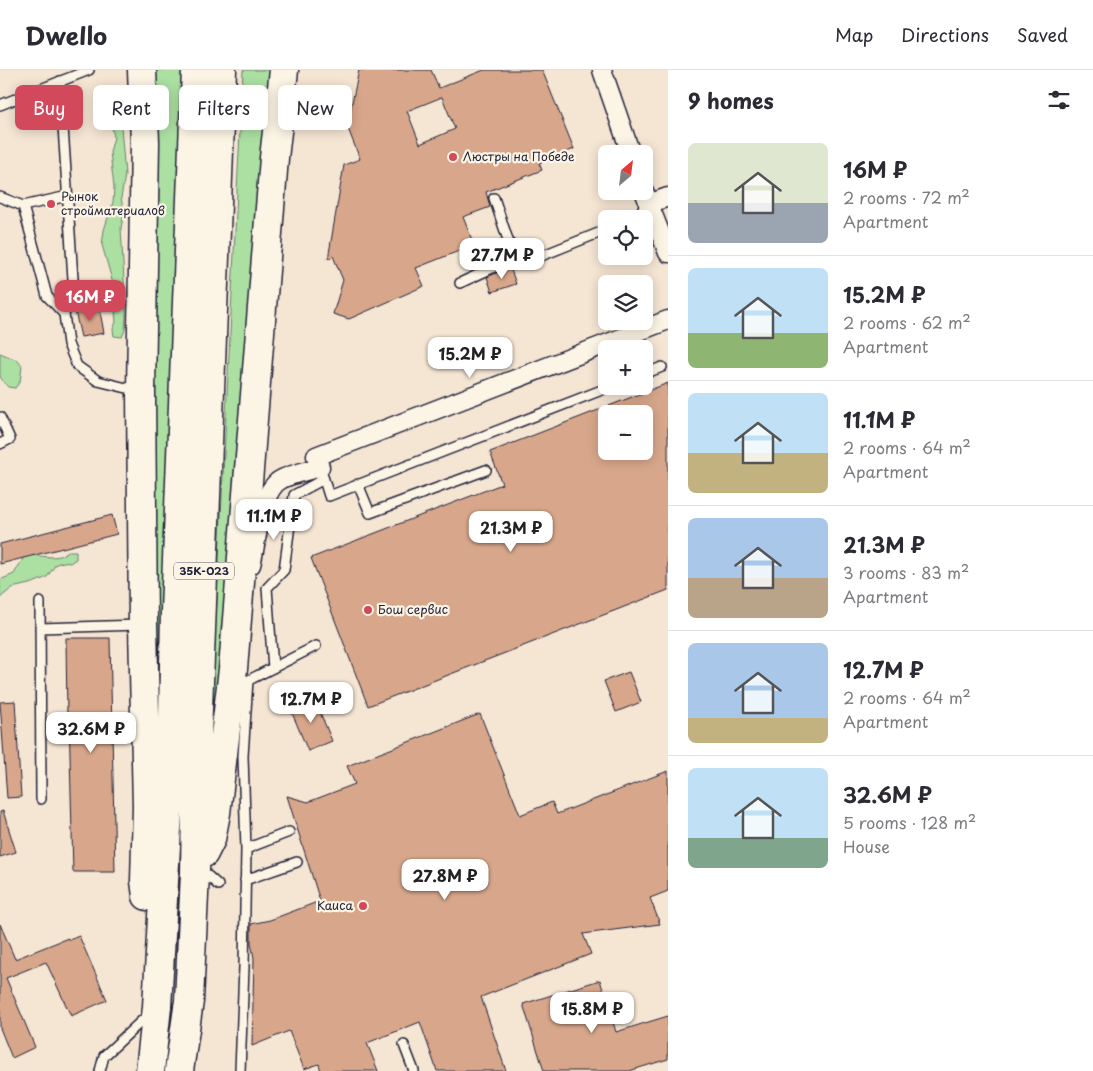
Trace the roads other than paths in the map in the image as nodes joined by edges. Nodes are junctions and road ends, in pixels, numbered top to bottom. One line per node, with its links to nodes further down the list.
1 (89, 70): 7 (lane)
2 (142, 70): 26 (main road)
3 (196, 70): 46 (main road, 35К-023)
4 (222, 70): 44 (main road, 35К-023)
5 (284, 70): 33 (main road)
6 (602, 70): 9 (street)
7 (60, 81): 8 (lane); 10 (lane)
8 (0, 105)
9 (628, 145)
10 (68, 196): 16 (lane); 21 (lane)
11 (0, 197): 16 (lane)
12 (653, 197): 13 (street)
13 (668, 197)
14 (494, 198): 19 (lane)
15 (647, 200): 18 (street)
16 (23, 206): 21 (lane)
17 (598, 233): 19 (lane)
18 (668, 253)
19 (514, 258): 20 (lane)
20 (460, 283)
21 (64, 314): 26 (lane)
22 (668, 320): 30 (street)
23 (662, 367): 24 (lane)
24 (653, 370)
25 (598, 391): 31 (lane)
26 (141, 392): 34 (main road)
27 (0, 417): 28 (lane)
28 (0, 444)
29 (486, 470): 31 (lane)
30 (322, 473): 31 (lane); 33 (street); 37 (lane)
31 (358, 484)
32 (40, 602): 35 (lane)
33 (238, 623): 38 (main road)
34 (143, 625): 35 (lane); 46 (main road)
35 (40, 628): 40 (lane)
36 (316, 646): 37 (lane)
37 (273, 668): 38 (lane)
38 (239, 685): 39 (main road)
39 (234, 749): 42 (lane); 44 (main road)
40 (41, 798)
41 (289, 832): 42 (lane)
42 (246, 849): 45 (lane)
43 (297, 862): 45 (lane)
44 (206, 879): 51 (main road, 35К-023)
45 (245, 880): 52 (lane)
46 (158, 966): 47 (main road, 35К-023)
47 (157, 1007): 49 (lane); 50 (main road, 35К-023)
48 (404, 1045): 53 (lane)
49 (100, 1071)
50 (150, 1071)
51 (179, 1071)
52 (240, 1071)
53 (414, 1071)

